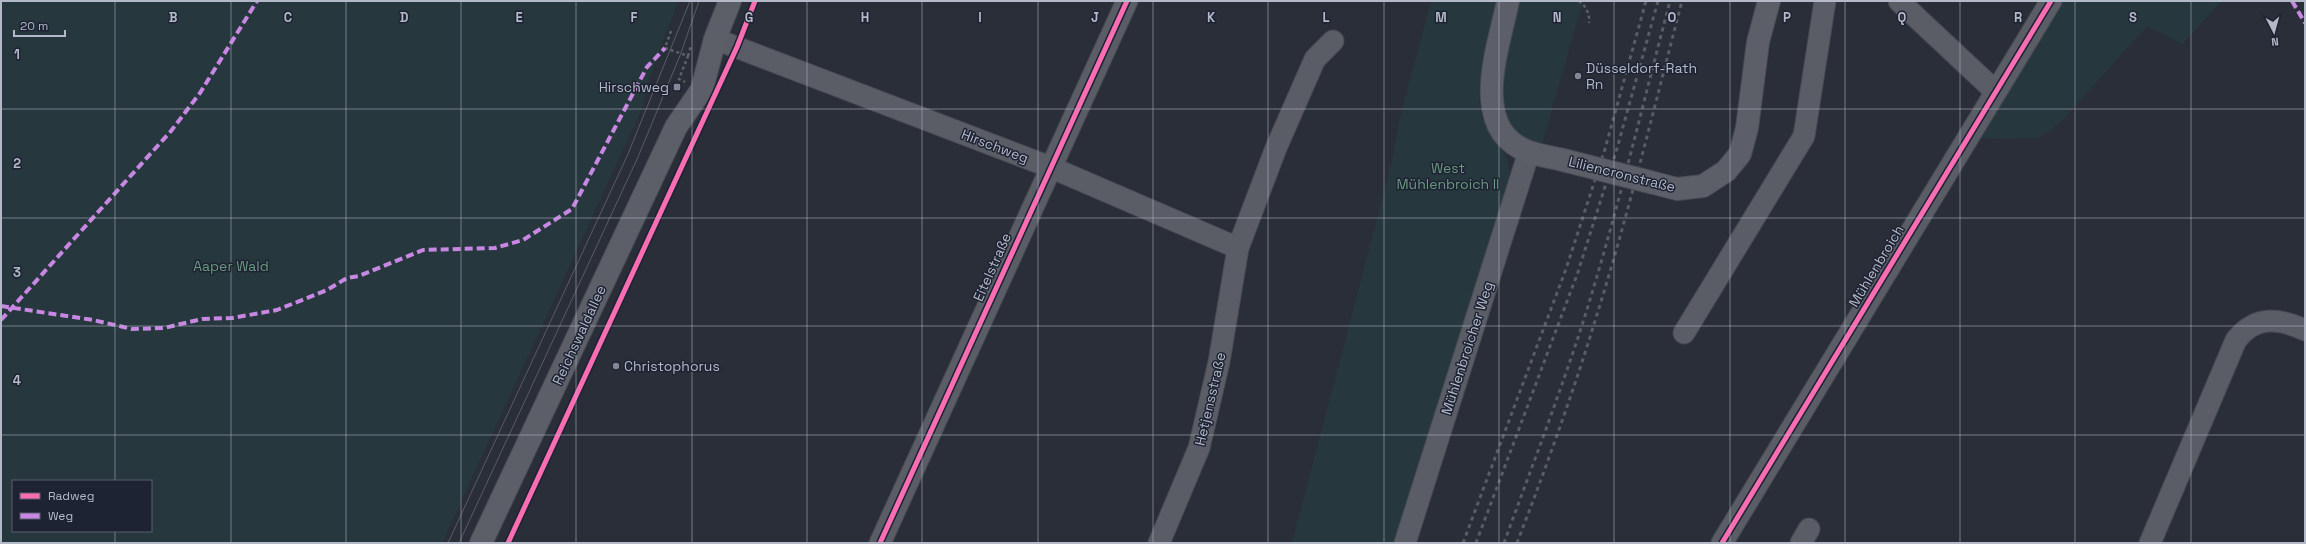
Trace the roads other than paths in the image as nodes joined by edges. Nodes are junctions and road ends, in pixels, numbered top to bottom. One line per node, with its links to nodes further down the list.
1 (730, 1): 8 (main road, Reichswaldallee)
2 (1127, 1): 12 (street, Eitelstraße)
3 (1508, 1): 11 (main road, Liliencronstraße)
4 (1768, 1): 11 (main road, Liliencronstraße, bridge)
5 (1825, 1): 15 (street)
6 (1899, 1): 10 (street)
7 (2051, 1): 10 (street, Mühlenbroich)
8 (715, 39): 12 (street, Hirschweg); 16 (main road, Reichswaldallee)
9 (1333, 41): 13 (street, Hetjensstraße)
10 (1995, 91): 20 (street, Mühlenbroich)
11 (1529, 152): 19 (street, Mühlenbroicher Weg)
12 (1050, 167): 13 (street); 17 (street, Eitelstraße)
13 (1238, 248): 18 (street, Hetjensstraße)
14 (2305, 330): 21 (street)
15 (1684, 334)
16 (481, 543)
17 (880, 543)
18 (1159, 543)
19 (1405, 543)
20 (1722, 543)
21 (2150, 543)

